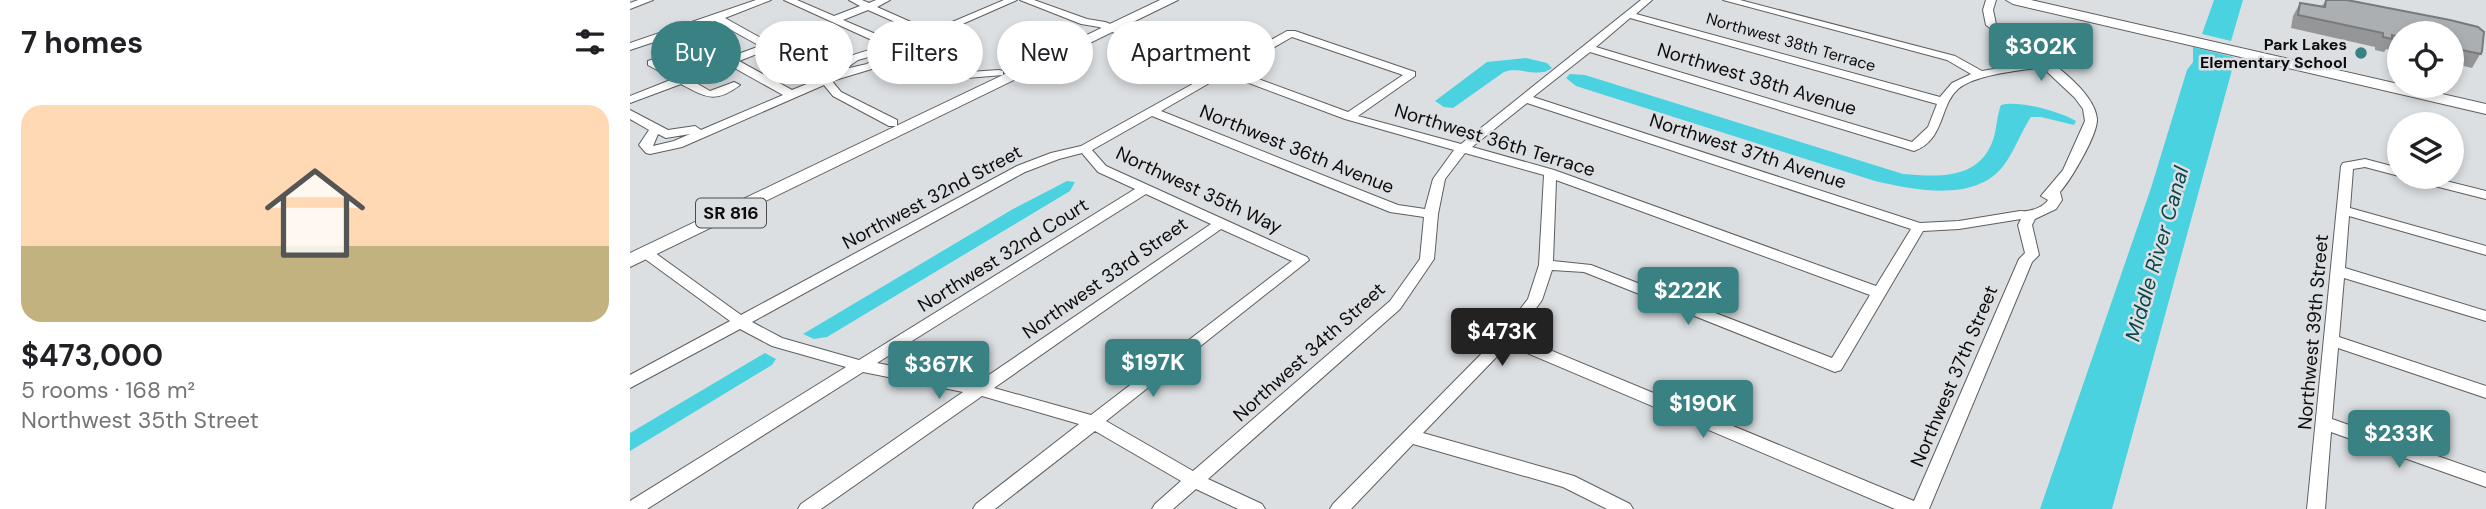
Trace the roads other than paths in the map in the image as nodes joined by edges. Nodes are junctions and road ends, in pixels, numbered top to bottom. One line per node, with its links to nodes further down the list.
1 (648, 0): 17 (street)
2 (766, 0): 20 (street)
3 (789, 0): 21 (street)
4 (854, 0): 18 (street)
5 (885, 0): 18 (street)
6 (1001, 0): 24 (street)
7 (1012, 0): 25 (street)
8 (1026, 0): 28 (street, Northwest 36th Terrace)
9 (1047, 0): 28 (street, Northwest 36th Terrace)
10 (1151, 0): 26 (main road, SR 816)
11 (1171, 0): 27 (main road, SR 816)
12 (1647, 0): 19 (street, Northwest 34th Street)
13 (1728, 0): 41 (street)
14 (1991, 0): 38 (street)
15 (2012, 0): 33 (main road)
16 (2041, 0): 33 (main road)
17 (630, 6)
18 (868, 7): 21 (street); 23 (street)
19 (1629, 15): 36 (street, Northwest 34th Street); 57 (street, Northwest 38th Terrace)
20 (716, 17): 22 (street); 31 (street)
21 (834, 20): 30 (street)
22 (704, 21)
23 (900, 21)
24 (957, 21)
25 (961, 21)
26 (1115, 21)
27 (1119, 21)
28 (1107, 26): 29 (main road, SR 816); 63 (main road, SR 816)
29 (1093, 32)
30 (867, 34)
31 (755, 39)
32 (651, 40): 35 (street)
33 (2195, 40): 37 (main road)
34 (1275, 42): 61 (street, Northwest 32nd Street)
35 (630, 47)
36 (1590, 48): 54 (street, Northwest 34th Street); 57 (street, Northwest 38th Avenue)
37 (2233, 49): 42 (main road); 50 (main road)
38 (2043, 64): 41 (street); 75 (street)
39 (741, 67): 51 (street)
40 (997, 74): 63 (main road, SR 816)
41 (1982, 76): 57 (street)
42 (2387, 80)
43 (671, 84): 55 (street)
44 (688, 84): 49 (street)
45 (810, 84): 51 (street)
46 (828, 84): 63 (street)
47 (1202, 84): 59 (street, Northwest 32nd Street)
48 (1260, 84): 61 (street, Northwest 36th Terrace)
49 (734, 85)
50 (2387, 86)
51 (788, 94): 64 (street); 65 (street)
52 (2464, 96): 56 (main road)
53 (2436, 98): 58 (main road)
54 (1527, 99): 67 (street, Northwest 34th Street); 77 (street, Northwest 37th Avenue)
55 (630, 100)
56 (2486, 101)
57 (1944, 102)
58 (2486, 109)
59 (1152, 112): 66 (street, Northwest 32nd Street); 74 (street, Northwest 36th Avenue)
60 (630, 114): 62 (street)
61 (1349, 117): 67 (street, Northwest 36th Terrace)
62 (654, 130): 64 (street); 65 (street)
63 (895, 130): 79 (main road, SR 816); 79 (main road, SR 816)
64 (689, 133): 65 (street)
65 (678, 144)
66 (1085, 149): 70 (street, Northwest 35th Way); 84 (street, Northwest 32nd Street)
67 (1461, 150): 69 (street, Northwest 36th Terrace); 74 (street, Northwest 34th Street)
68 (2387, 170): 73 (street, Northwest 39th Street)
69 (1550, 173): 80 (street); 82 (street, Northwest 36th Terrace)
70 (1144, 189): 76 (street, Northwest 35th Way); 87 (street, Northwest 32nd Court)
71 (2463, 189): 72 (street)
72 (2486, 195)
73 (2343, 210): 78 (street); 81 (street, Northwest 39th Street)
74 (1431, 214): 94 (street, Northwest 34th Street)
75 (2024, 220): 77 (street, Northwest 37th Avenue); 104 (street, Northwest 37th Street)
76 (1219, 224): 89 (street, Northwest 33rd Street); 91 (street, Northwest 35th Way)
77 (1919, 227): 82 (street)
78 (2486, 251)
79 (635, 254): 84 (street)
80 (1546, 265): 82 (street); 85 (street)
81 (2337, 271): 83 (street); 86 (street, Northwest 39th Street)
82 (1879, 293)
83 (2486, 316)
84 (740, 321): 87 (street); 88 (street, Northwest 32nd Street)
85 (1506, 338): 93 (street); 103 (street)
86 (2332, 340): 90 (street); 92 (street, Northwest 39th Street)
87 (861, 366): 89 (street); 96 (street, Northwest 32nd Court)
88 (630, 382)
89 (981, 390): 91 (street); 97 (street, Northwest 33rd Street)
90 (2486, 392)
91 (1094, 422): 94 (street); 98 (street)
92 (2324, 423): 95 (street); 105 (street, Northwest 39th Street)
93 (1410, 436): 101 (street); 102 (street)
94 (1193, 480): 99 (street, Northwest 34th Street); 100 (street)
95 (2486, 481)
96 (632, 509)
97 (807, 509)
98 (982, 509)
99 (1161, 509)
100 (1256, 509)
101 (1339, 509)
102 (1624, 509)
103 (1914, 509)
104 (1920, 509)
105 (2316, 509)

